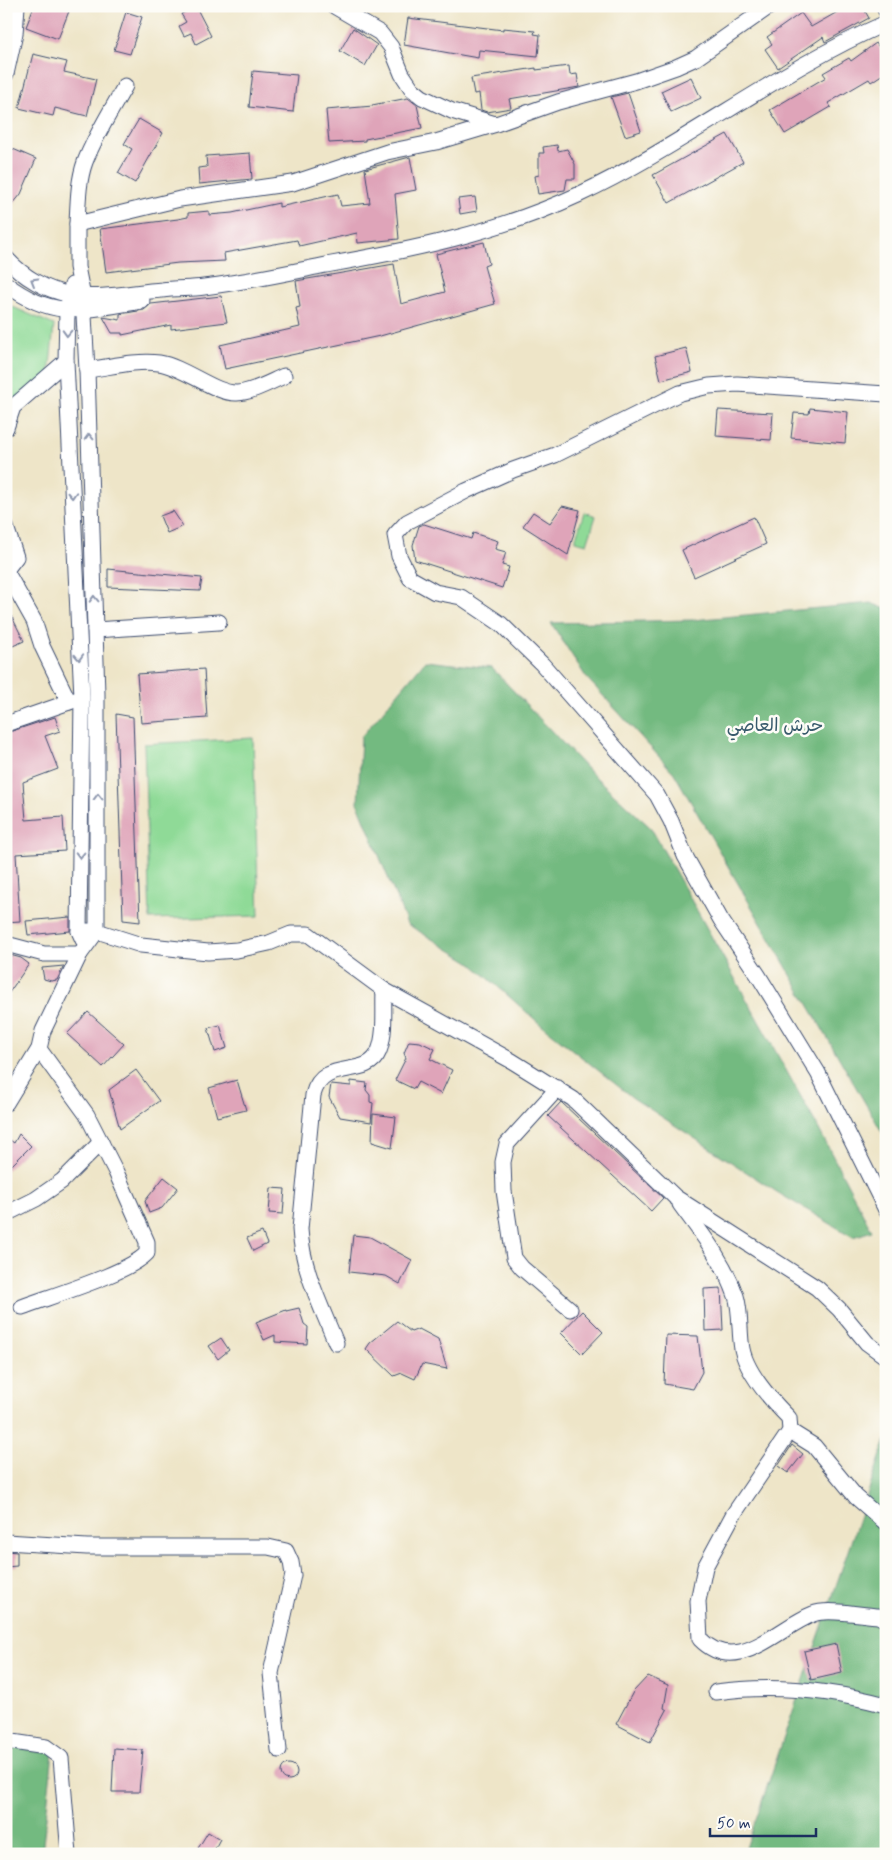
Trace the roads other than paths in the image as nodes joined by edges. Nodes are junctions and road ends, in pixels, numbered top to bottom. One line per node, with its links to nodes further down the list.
1 (17, 6): 7 (street)
2 (334, 6): 9 (street)
3 (770, 6): 9 (street)
4 (884, 6): 5 (street)
5 (886, 12)
6 (886, 23): 13 (street)
7 (6, 74)
8 (125, 86): 10 (street)
9 (496, 124): 10 (street)
10 (77, 224): 13 (street)
11 (6, 258): 13 (street, one-way to 11)
12 (6, 284): 14 (street)
13 (78, 301): 14 (street); 16 (street)
14 (67, 311): 15 (street, one-way to 15)
15 (66, 361): 19 (street); 25 (street, one-way to 25)
16 (87, 370): 17 (street); 23 (street, one-way to 16)
17 (284, 376)
18 (886, 394): 39 (street)
19 (6, 428)
20 (6, 527): 21 (street)
21 (6, 570): 25 (street)
22 (219, 622): 23 (street)
23 (95, 630): 24 (street)
24 (98, 694): 25 (street); 27 (street, one-way to 24)
25 (75, 700): 26 (street); 28 (street)
26 (6, 724)
27 (99, 826): 28 (street); 30 (street)
28 (81, 828): 29 (street, one-way to 29)
29 (79, 931): 30 (street); 32 (street)
30 (97, 931): 32 (street); 33 (street)
31 (6, 944): 32 (street)
32 (82, 950): 34 (street)
33 (384, 990): 35 (street); 43 (street)
34 (39, 1049): 36 (street); 37 (street)
35 (558, 1088): 38 (street); 42 (street)
36 (6, 1103)
37 (101, 1142): 40 (street); 41 (street)
38 (675, 1197): 44 (street); 45 (street)
39 (886, 1210)
40 (6, 1214)
41 (22, 1307)
42 (570, 1309)
43 (336, 1343)
44 (886, 1357)
45 (790, 1431): 46 (street); 48 (street)
46 (886, 1523)
47 (6, 1542): 52 (street)
48 (886, 1620)
49 (716, 1692): 50 (street)
50 (886, 1705)
51 (6, 1741): 53 (street)
52 (279, 1750)
53 (69, 1854)

